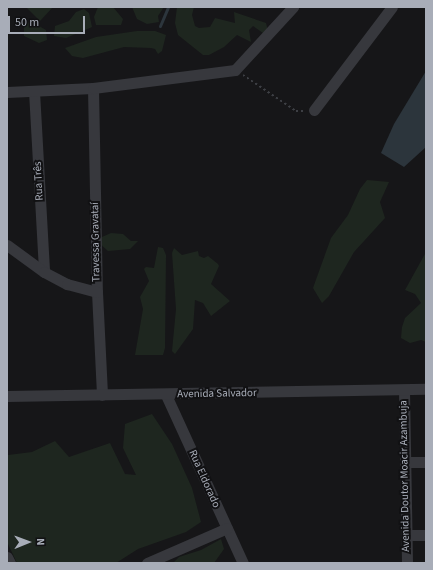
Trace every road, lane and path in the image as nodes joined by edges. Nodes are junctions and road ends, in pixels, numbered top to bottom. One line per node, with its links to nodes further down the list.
1 (293, 7): 3 (street)
2 (392, 7): 7 (street)
3 (235, 70): 4 (street); 7 (path)
4 (94, 88): 5 (street); 10 (street, Travessa Gravataí)
5 (34, 91): 6 (street); 9 (street, Rua Três)
6 (7, 92)
7 (314, 110)
8 (7, 245): 9 (street)
9 (44, 272): 10 (street)
10 (97, 292): 13 (street, Travessa Gravataí)
11 (426, 389): 12 (street, Avenida Salvador)
12 (404, 390): 14 (street, Avenida Salvador); 16 (street, Avenida Doutor Moacir Azambuja)
13 (102, 395): 14 (street, Avenida Salvador); 15 (street, Avenida Salvador)
14 (166, 395): 18 (street, Rua Eldorado)
15 (7, 396)
16 (405, 462): 17 (street); 19 (street, Avenida Doutor Moacir Azambuja)
17 (426, 462)
18 (227, 528): 23 (street); 24 (street, Rua Eldorado)
19 (407, 535): 20 (street); 25 (street, Avenida Doutor Moacir Azambuja)
20 (426, 535)
21 (7, 557): 22 (street)
22 (10, 563)
23 (147, 563)
24 (243, 563)
25 (407, 563)

